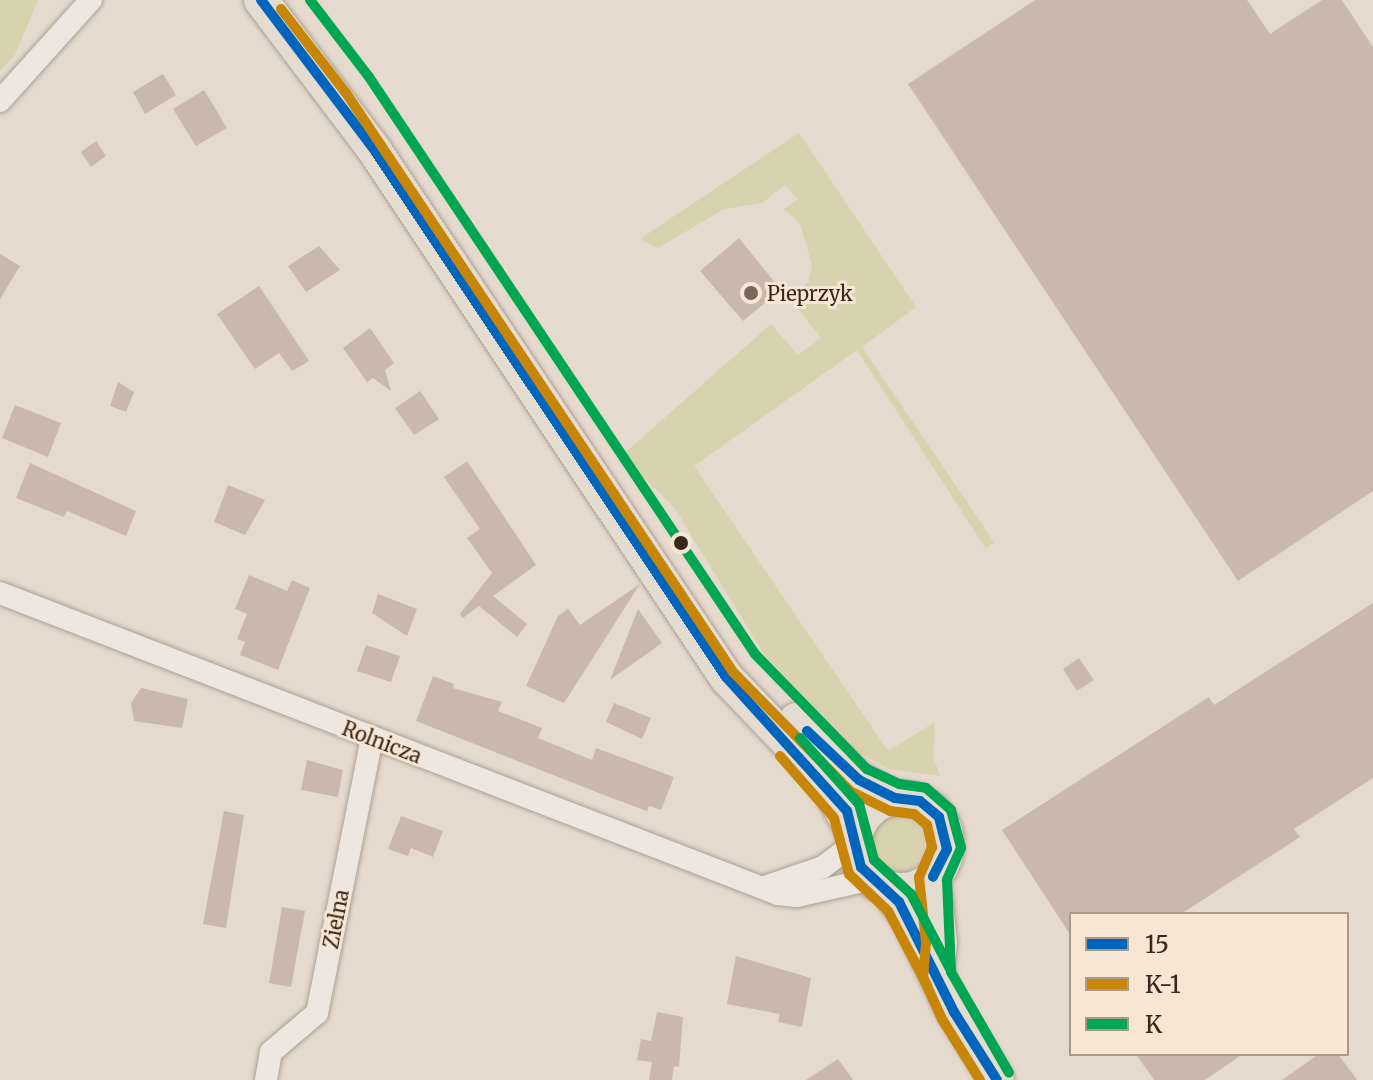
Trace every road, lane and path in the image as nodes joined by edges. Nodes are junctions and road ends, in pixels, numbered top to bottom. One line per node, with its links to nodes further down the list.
1 (79, 0): 5 (street)
2 (91, 0): 5 (street)
3 (261, 0): 10 (main road)
4 (292, 0): 9 (main road)
5 (57, 41): 6 (street)
6 (0, 101)
7 (0, 593): 8 (street, Rolnicza)
8 (372, 738): 13 (street, Rolnicza); 15 (street, Zielna)
9 (895, 798): 10 (main road); 11 (main road)
10 (855, 839): 12 (main road); 13 (street)
11 (933, 877): 12 (main road); 14 (main road)
12 (879, 883): 13 (street, Rolnicza); 14 (main road)
13 (765, 887)
14 (937, 974): 16 (main road)
15 (266, 1080)
16 (997, 1080)

